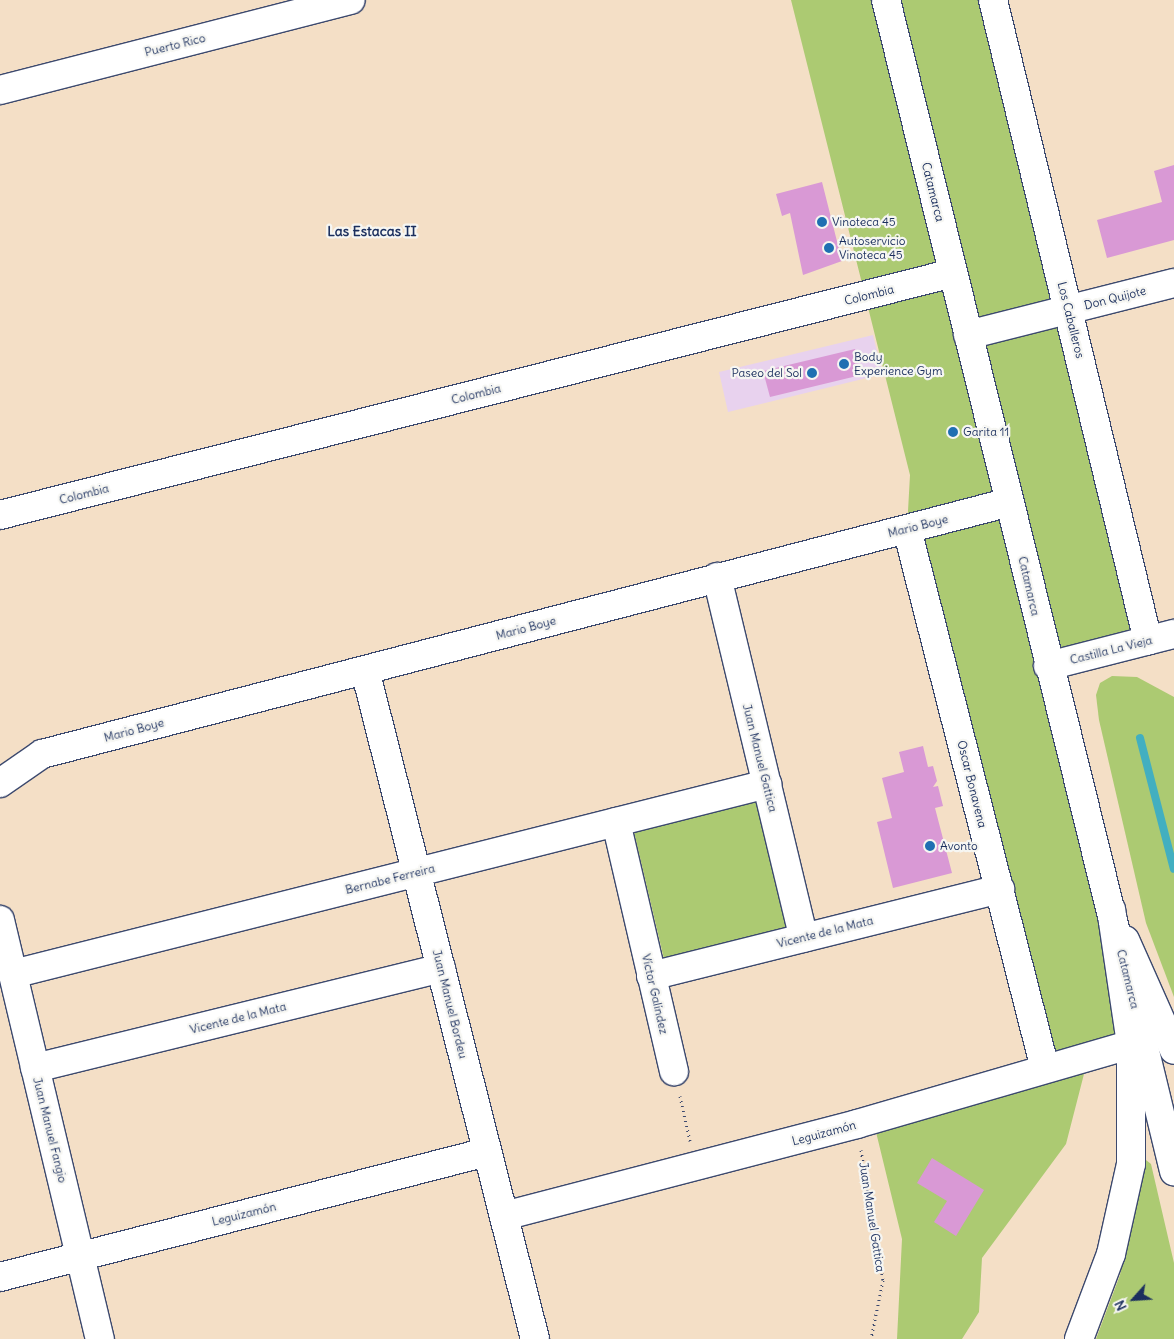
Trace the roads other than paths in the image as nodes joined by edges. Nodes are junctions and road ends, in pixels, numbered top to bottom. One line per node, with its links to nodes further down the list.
1 (351, 0): 4 (main road, Puerto Rico)
2 (886, 0): 5 (main road, Catamarca)
3 (993, 0): 7 (main road, Los Caballeros)
4 (0, 90)
5 (953, 273): 8 (main road, Catamarca); 10 (main road, Colombia)
6 (1174, 283): 7 (main road, Don Quijote)
7 (1068, 310): 8 (main road, Don Quijote); 14 (main road, Los Caballeros)
8 (968, 335): 9 (main road, Catamarca)
9 (1010, 502): 11 (main road, Mario Boye); 15 (main road, Catamarca)
10 (0, 515)
11 (906, 529): 12 (main road, Mario Boye); 21 (main road, Oscar Bonavena)
12 (717, 577): 16 (main road, Mario Boye); 18 (main road, Juan Manuel Gattica)
13 (1174, 634): 14 (main road, Castilla La Vieja)
14 (1148, 641): 15 (main road, Castilla La Vieja)
15 (1048, 666): 22 (main road, Catamarca)
16 (365, 670): 17 (main road, Mario Boye); 20 (main road, Juan Manuel Bordeu)
17 (0, 783)
18 (767, 784): 19 (main road, Bernabe Ferreira); 24 (main road, Juan Manuel Gattica)
19 (616, 822): 20 (main road, Bernabe Ferreira); 27 (main road, Víctor Galíndez)
20 (416, 872): 25 (main road, Juan Manuel Bordeu); 26 (main road, Bernabe Ferreira)
21 (1000, 889): 24 (main road, Vicente de la Mata); 31 (main road, Oscar Bonavena)
22 (1111, 909): 28 (main road); 29 (main road)
23 (0, 920): 26 (main road, Juan Manuel Fangio)
24 (804, 938): 27 (main road, Vicente de la Mata)
25 (441, 968): 30 (main road, Vicente de la Mata); 33 (main road, Juan Manuel Bordeu)
26 (13, 974): 30 (main road, Juan Manuel Fangio)
27 (651, 976): 32 (main road, Víctor Galíndez)
28 (1137, 1042): 31 (main road, Leguizamón); 34 (main road); 40 (main road)
29 (1174, 1050)
30 (35, 1068): 36 (main road, Juan Manuel Fangio)
31 (1045, 1069): 35 (main road, Leguizamón)
32 (674, 1071)
33 (487, 1152): 35 (main road, Juan Manuel Bordeu); 36 (main road, Leguizamón)
34 (1174, 1171)
35 (504, 1216): 39 (main road, Juan Manuel Bordeu)
36 (80, 1256): 37 (main road, Leguizamón); 38 (main road, Juan Manuel Fangio)
37 (0, 1277)
38 (100, 1339)
39 (535, 1339)
40 (1079, 1339)

